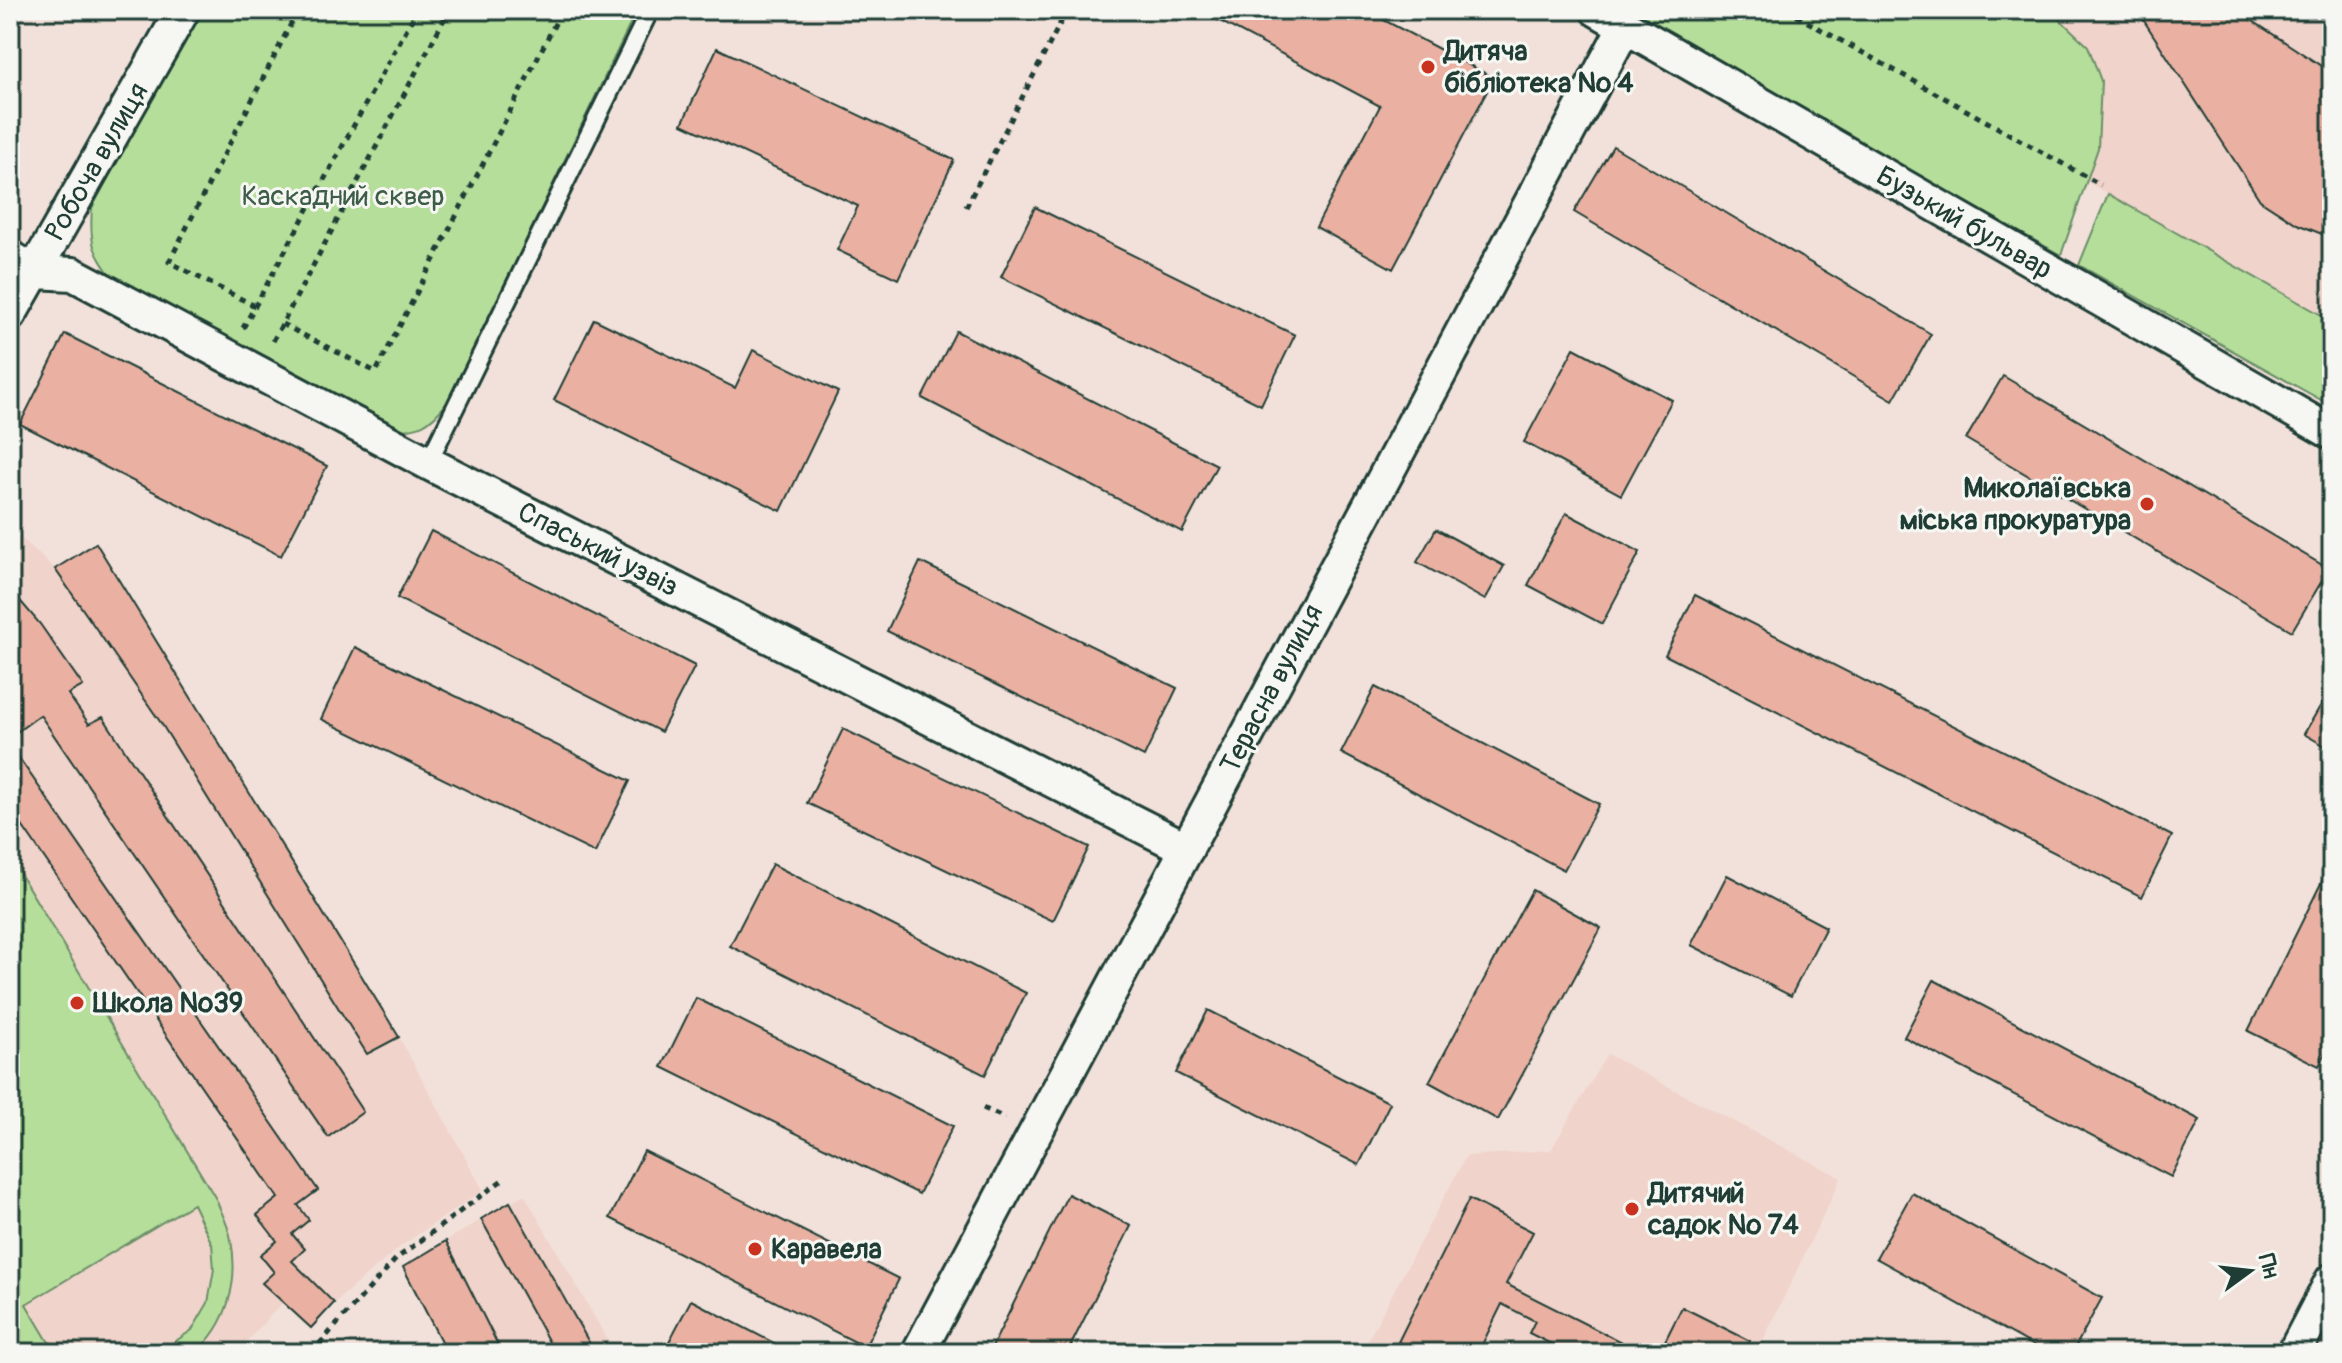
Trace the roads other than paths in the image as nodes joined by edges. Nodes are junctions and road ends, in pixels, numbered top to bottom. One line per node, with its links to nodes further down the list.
1 (183, 10): 5 (street, Робоча вулиця)
2 (650, 10): 8 (lane)
3 (1597, 10): 4 (street, Бузький бульвар)
4 (1625, 26): 7 (street, Бузький бульвар); 9 (street, Терасна вулиця)
5 (22, 265): 6 (street, Робоча вулиця); 8 (street, Спаський узвіз)
6 (10, 314)
7 (2332, 433)
8 (428, 463): 9 (street, Спаський узвіз)
9 (1187, 849): 11 (street, Терасна вулиця)
10 (2332, 1280): 12 (street)
11 (918, 1353)
12 (2294, 1353)

